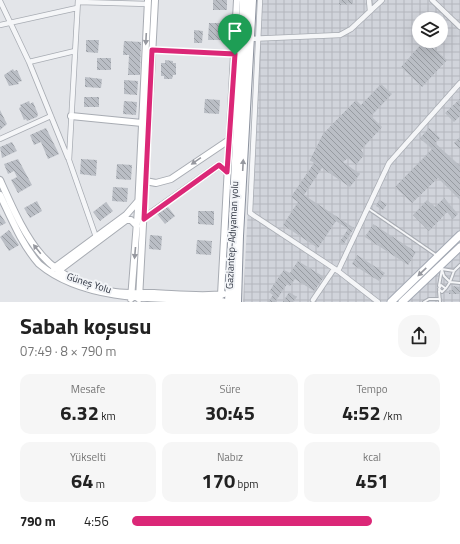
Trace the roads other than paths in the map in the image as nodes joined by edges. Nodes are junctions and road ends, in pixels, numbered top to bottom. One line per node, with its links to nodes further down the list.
1 (155, 0): 18 (street)
2 (237, 0): 20 (street)
3 (244, 0): 51 (highway, Gaziantep-Adıyaman yolu)
4 (252, 0): 17 (highway, Gaziantep-Adıyaman yolu)
5 (260, 0): 17 (street)
6 (369, 0): 13 (street)
7 (382, 0): 13 (street)
8 (432, 0): 16 (street)
9 (0, 1): 14 (street)
10 (78, 1): 11 (street); 12 (street)
11 (148, 2): 25 (street, one-way to 25)
12 (77, 8): 14 (street); 19 (street)
13 (370, 11): 17 (street)
14 (10, 22): 15 (street); 21 (street)
15 (0, 25)
16 (460, 27)
17 (254, 39): 44 (street); 59 (highway, Gaziantep-Adıyaman yolu, one-way to 17)
18 (152, 50): 20 (street); 31 (street)
19 (75, 51): 21 (street); 24 (street)
20 (235, 54): 27 (street)
21 (29, 62): 23 (street)
22 (460, 83): 34 (street)
23 (51, 116): 26 (street); 28 (street)
24 (71, 116): 25 (street); 28 (street)
25 (142, 122): 33 (street)
26 (0, 139)
27 (229, 140): 29 (street); 31 (street, one-way to 31)
28 (68, 160): 38 (street)
29 (227, 172): 35 (street); 52 (street)
30 (0, 180): 43 (street, Güneş Yolu, one-way to 30)
31 (145, 181): 35 (street)
32 (0, 195): 53 (street, Güneş Yolu)
33 (139, 200): 36 (street); 38 (street)
34 (368, 208): 40 (lane); 44 (street)
35 (144, 219): 54 (street)
36 (137, 226): 43 (street); 53 (street, one-way to 53)
37 (460, 235): 40 (main road)
38 (96, 237): 43 (street)
39 (460, 247): 42 (main road)
40 (438, 256): 61 (main road, one-way to 61)
41 (460, 265): 45 (lane)
42 (441, 268): 45 (lane); 46 (lane); 48 (lane); 62 (main road)
43 (56, 270): 53 (street, Güneş Yolu)
44 (336, 270): 55 (street); 60 (street)
45 (454, 271): 46 (lane)
46 (450, 282): 47 (lane); 49 (lane)
47 (460, 283)
48 (439, 286): 49 (lane); 50 (lane)
49 (445, 288): 50 (lane)
50 (441, 291): 56 (lane)
51 (229, 292): 52 (street, Güneş Yolu); 58 (highway, Gaziantep-Adıyaman yolu)
52 (221, 295): 54 (street, Güneş Yolu)
53 (131, 298): 54 (street, Güneş Yolu)
54 (139, 298): 57 (street, Güneş Yolu)
55 (313, 300)
56 (440, 301): 63 (lane)
57 (225, 302)
58 (229, 302)
59 (238, 302)
60 (378, 302)
61 (391, 302)
62 (402, 302)
63 (424, 302)

